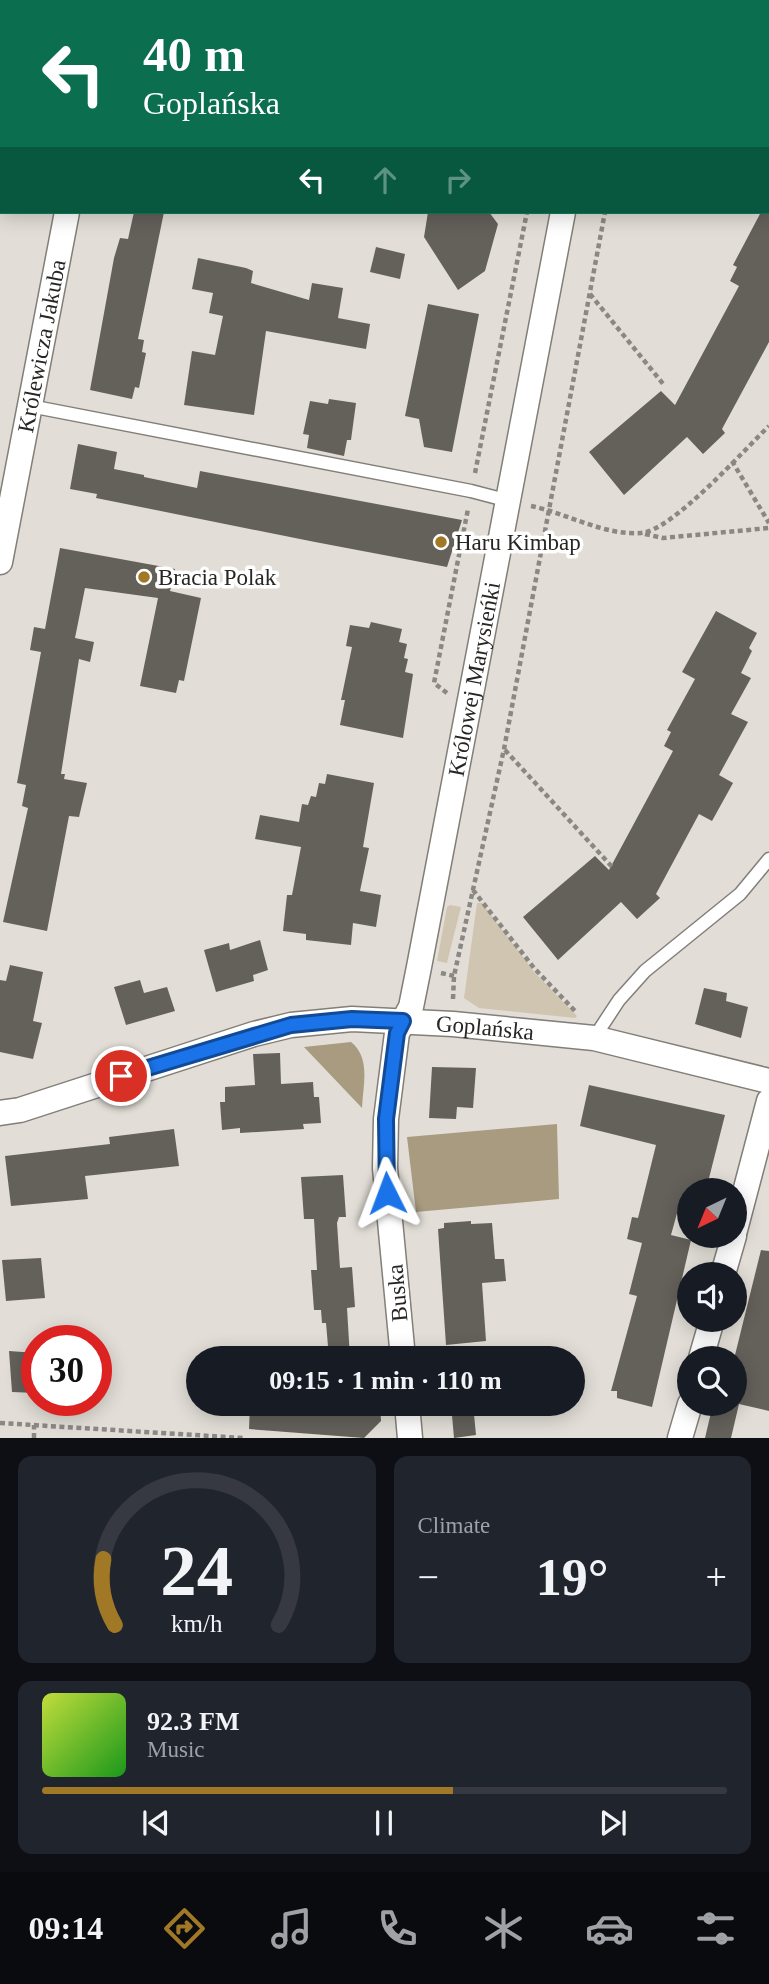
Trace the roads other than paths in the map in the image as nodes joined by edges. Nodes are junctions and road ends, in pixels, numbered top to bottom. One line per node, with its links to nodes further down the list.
1 (66, 214): 3 (street, Królewicza Jakuba)
2 (563, 214): 4 (street, Królowej Marysieńki)
3 (30, 406): 4 (lane); 5 (street, Królewicza Jakuba)
4 (509, 501): 7 (street, Królowej Marysieńki)
5 (0, 562)
6 (769, 859): 8 (lane)
7 (403, 1021): 8 (street, Goplańska); 11 (street, Goplańska); 13 (street, Buska)
8 (594, 1038): 9 (street, Goplańska)
9 (769, 1081)
10 (769, 1101): 12 (street)
11 (0, 1113)
12 (747, 1184)
13 (402, 1346)
14 (408, 1416): 16 (street)
15 (687, 1416): 17 (street)
16 (410, 1438)
17 (681, 1438)

